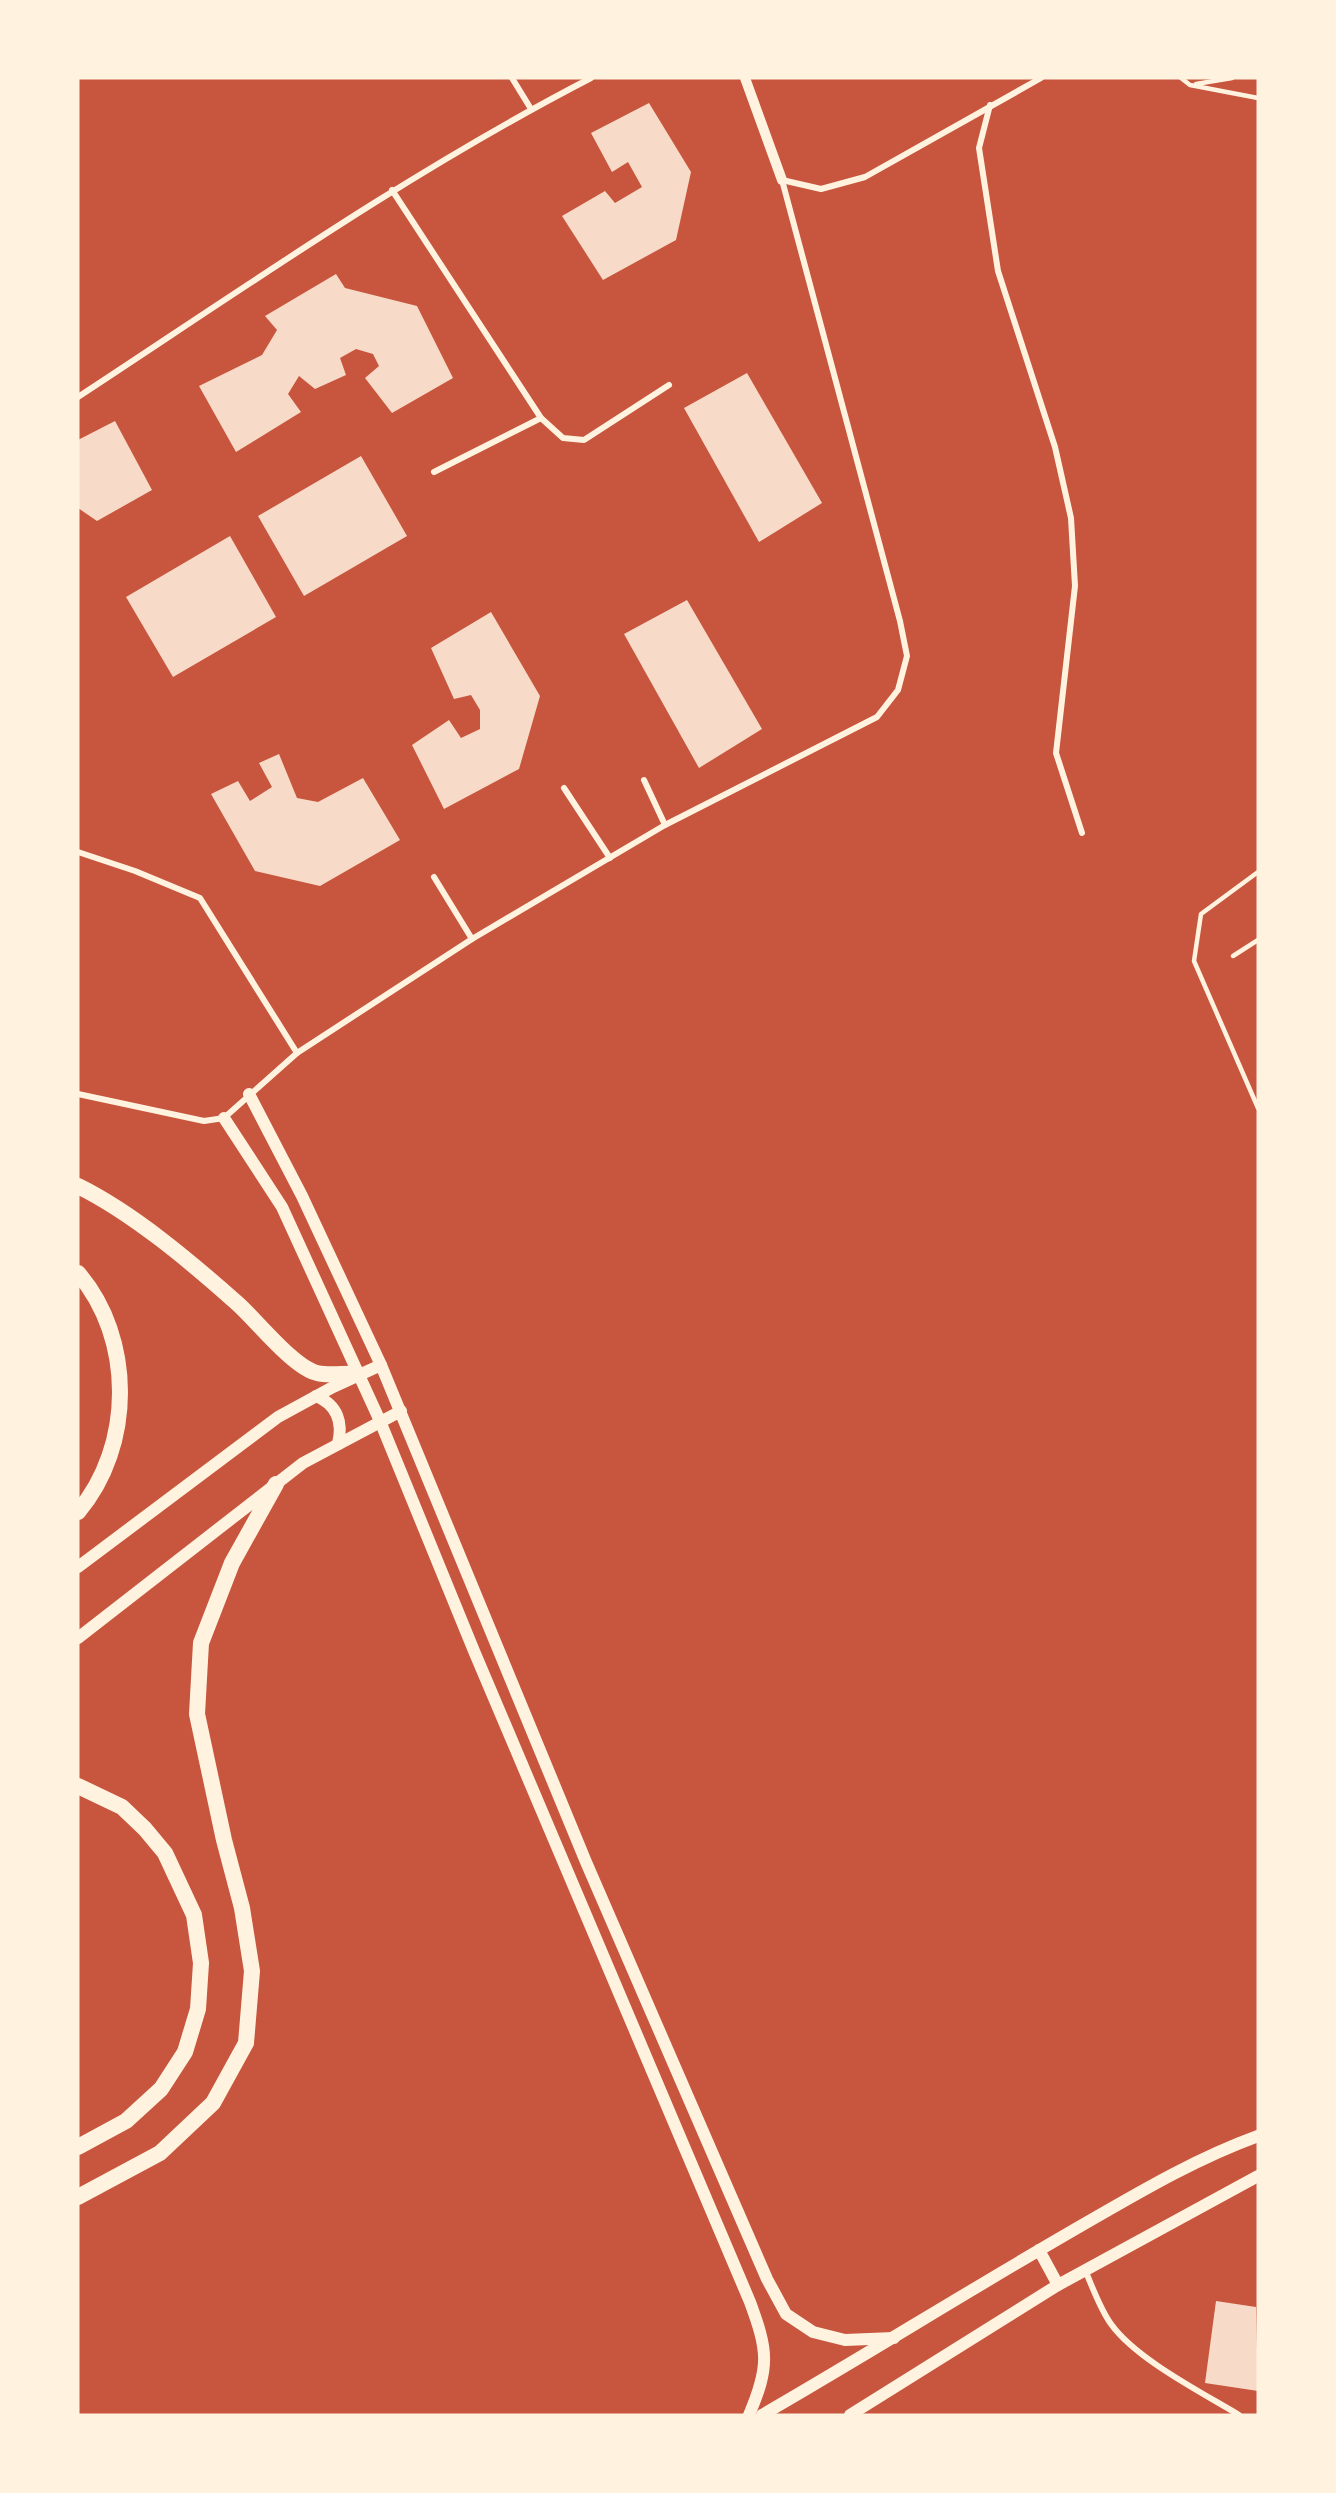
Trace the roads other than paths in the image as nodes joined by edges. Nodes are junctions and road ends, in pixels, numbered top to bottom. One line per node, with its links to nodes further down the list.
1 (512, 78): 10 (street)
2 (591, 78): 10 (street)
3 (745, 78): 11 (street)
4 (1041, 78): 9 (street)
5 (1181, 78): 7 (lane)
6 (1232, 78): 7 (lane)
7 (1190, 85): 8 (lane)
8 (1258, 98)
9 (990, 105): 11 (street); 20 (street)
10 (531, 109): 12 (street)
11 (782, 180): 19 (street)
12 (392, 190): 14 (street); 15 (street)
13 (669, 385): 15 (street)
14 (78, 398)
15 (541, 418): 16 (street)
16 (434, 472)
17 (644, 780): 19 (street)
18 (564, 788): 22 (street)
19 (665, 825): 22 (street)
20 (1082, 833)
21 (78, 852): 28 (street)
22 (610, 858): 25 (street)
23 (1258, 872): 31 (lane)
24 (434, 877): 25 (street)
25 (472, 939): 28 (street)
26 (1258, 940): 27 (lane)
27 (1233, 956)
28 (297, 1053): 30 (street)
29 (78, 1094): 32 (street)
30 (249, 1094): 32 (street); 35 (main road)
31 (1258, 1108)
32 (224, 1118): 36 (main road)
33 (78, 1186): 36 (highway)
34 (78, 1273): 42 (highway)
35 (381, 1365): 36 (main road); 38 (main road)
36 (358, 1374): 37 (main road); 39 (main road)
37 (316, 1396): 40 (main road); 43 (main road)
38 (401, 1412): 39 (main road); 53 (main road)
39 (380, 1421): 40 (main road); 55 (main road)
40 (338, 1444): 41 (main road)
41 (276, 1484): 44 (main road); 49 (highway)
42 (78, 1512)
43 (78, 1567)
44 (78, 1638)
45 (78, 1786): 47 (highway)
46 (1258, 2136): 50 (main road)
47 (78, 2147)
48 (1258, 2176): 51 (main road)
49 (78, 2197)
50 (1039, 2250): 52 (main road); 53 (main road)
51 (1085, 2270): 52 (main road); 57 (street)
52 (1058, 2285): 54 (main road)
53 (894, 2338): 56 (main road)
54 (853, 2414)
55 (749, 2415)
56 (762, 2415)
57 (1239, 2415)

